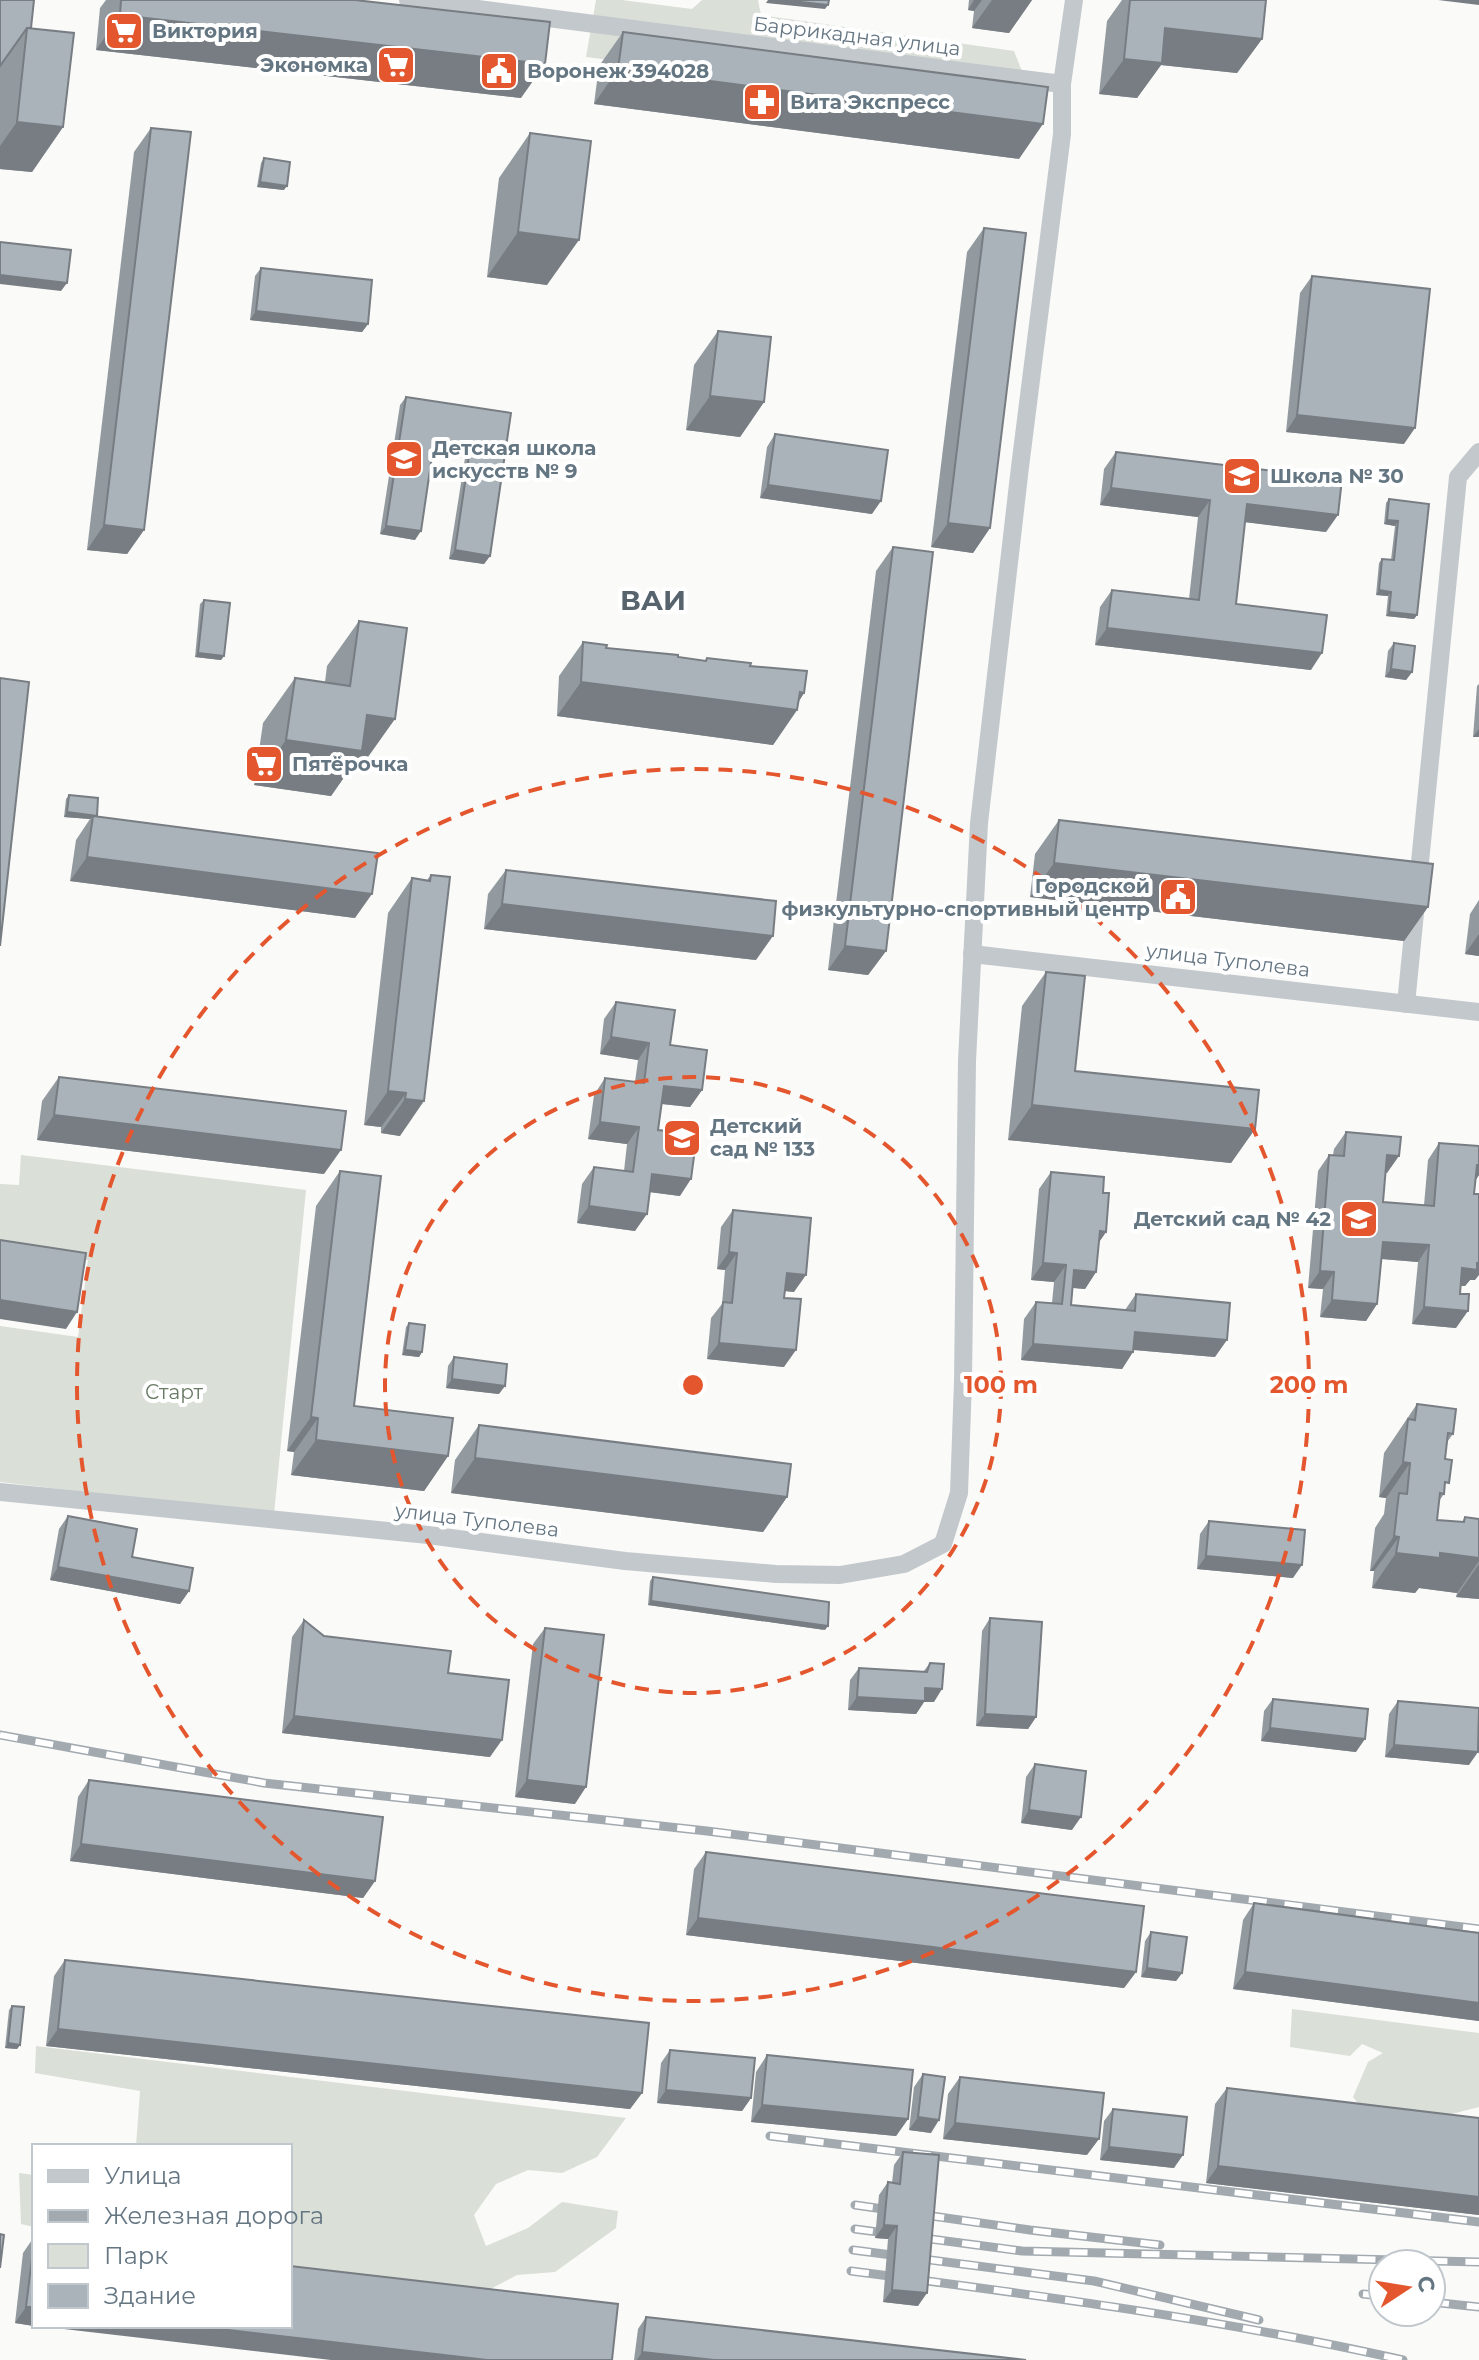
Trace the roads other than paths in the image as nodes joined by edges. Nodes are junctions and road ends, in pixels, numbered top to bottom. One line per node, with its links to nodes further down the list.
1 (408, 0): 3 (street, Баррикадная улица)
2 (1074, 0): 3 (street)
3 (1062, 84): 5 (street)
4 (1479, 452): 6 (street)
5 (972, 954): 6 (street, улица Туполева); 8 (street, улица Туполева)
6 (1406, 1004): 7 (street, улица Туполева)
7 (1479, 1012)
8 (0, 1492)

